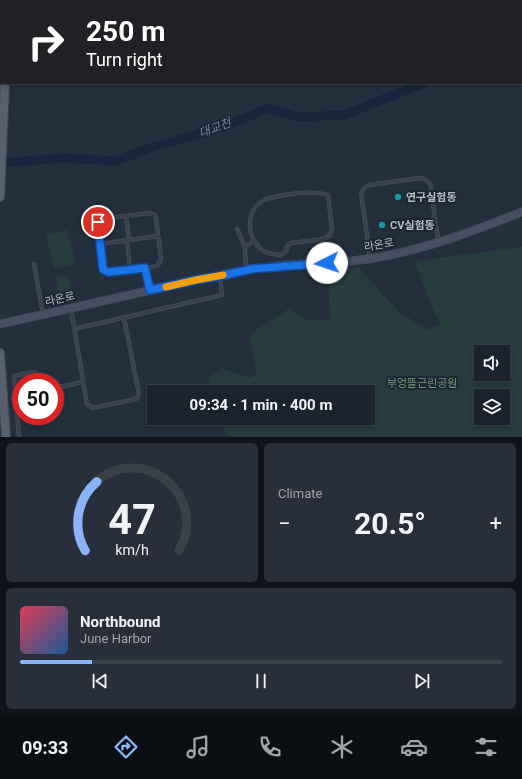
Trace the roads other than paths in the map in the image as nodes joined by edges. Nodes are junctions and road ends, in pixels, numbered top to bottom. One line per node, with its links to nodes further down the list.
1 (5, 84): 2 (main road)
2 (0, 197)
3 (522, 212): 10 (main road, 라온로)
4 (126, 216): 6 (lane); 8 (lane); 11 (lane)
5 (238, 229): 12 (lane)
6 (158, 236): 8 (lane); 16 (lane)
7 (324, 239): 9 (lane); 9 (lane); 14 (lane)
8 (128, 240): 11 (lane); 17 (lane)
9 (254, 241): 12 (lane)
10 (439, 242): 13 (main road, 라온로); 13 (lane)
11 (100, 244): 17 (lane)
12 (245, 247): 18 (lane)
13 (370, 258): 14 (main road, 라온로)
14 (327, 263): 18 (main road, 라온로)
15 (34, 264): 22 (lane)
16 (145, 268): 17 (lane); 20 (lane)
17 (130, 270)
18 (246, 270): 19 (main road, 라온로)
19 (220, 276): 20 (main road, 라온로); 23 (lane)
20 (150, 290): 21 (main road, 라온로)
21 (70, 308): 22 (main road, 라온로); 25 (lane)
22 (43, 314): 24 (main road, 라온로)
23 (124, 318): 25 (lane); 27 (lane)
24 (0, 324)
25 (74, 329): 27 (lane)
26 (0, 353): 32 (main road)
27 (83, 382): 28 (lane)
28 (64, 386)
29 (0, 424): 31 (main road)
30 (18, 425): 33 (lane)
31 (1, 437)
32 (6, 437)
33 (19, 437)

